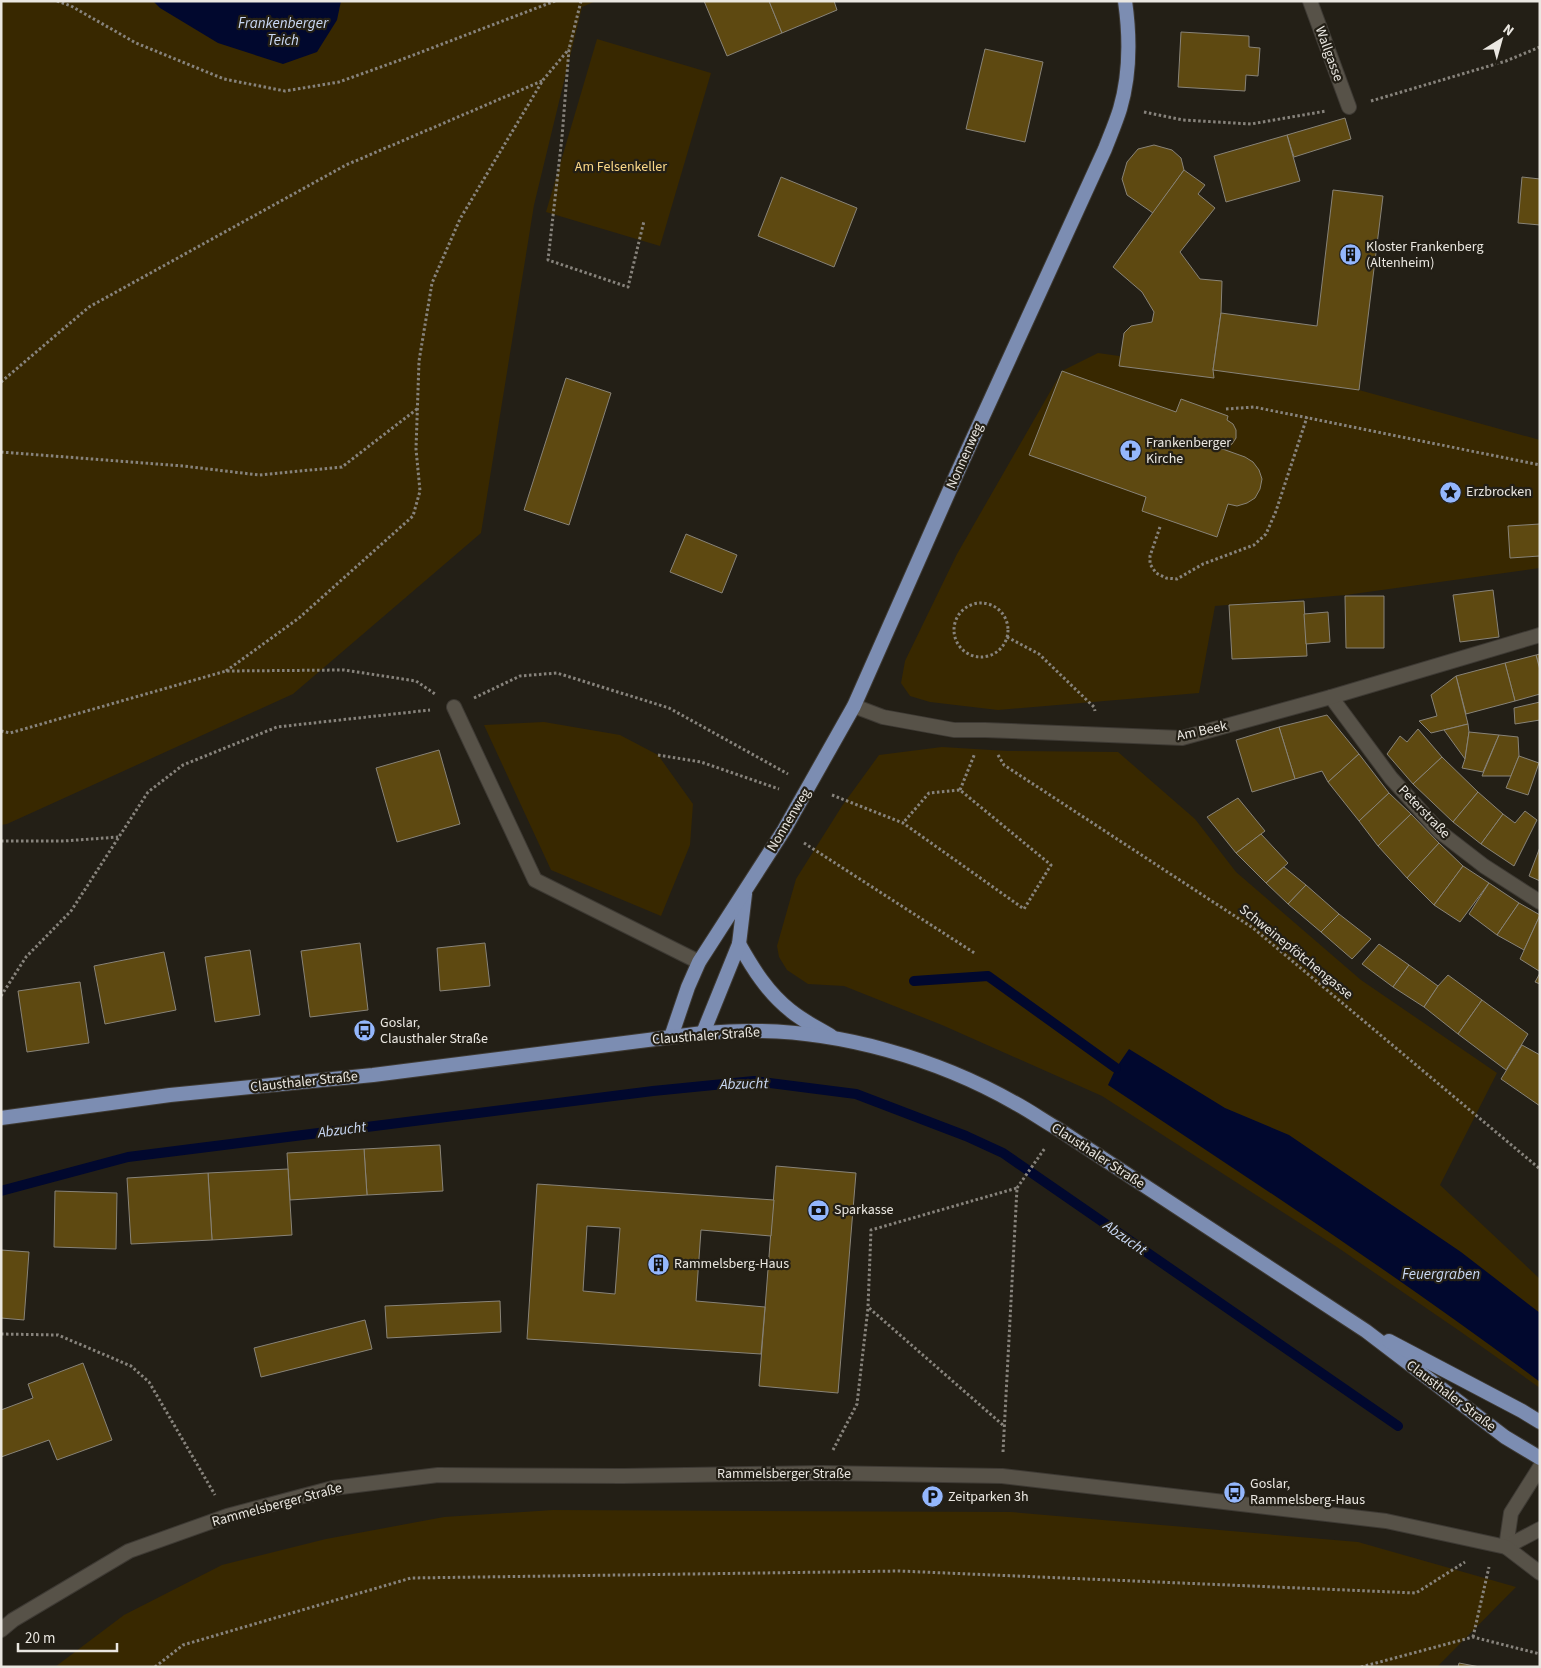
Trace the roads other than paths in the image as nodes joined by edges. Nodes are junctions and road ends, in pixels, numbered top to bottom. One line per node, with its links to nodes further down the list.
1 (1125, 1): 6 (main road, Nonnenweg)
2 (1310, 1): 3 (street, Wallgasse)
3 (1349, 107)
4 (1540, 635): 5 (street, Am Beek)
5 (1331, 697): 6 (street, Am Beek); 9 (street, Peterstraße)
6 (854, 706): 8 (main road, Nonnenweg)
7 (454, 707): 11 (street)
8 (745, 891): 10 (main road, Nonnenweg); 11 (main road, Nonnenweg)
9 (1540, 902)
10 (739, 944): 12 (main road, Nonnenweg); 14 (main road)
11 (699, 962): 13 (main road, Nonnenweg)
12 (703, 1033): 13 (main road, Clausthaler Straße); 14 (main road, Clausthaler Straße)
13 (671, 1037): 15 (main road, Clausthaler Straße)
14 (834, 1038): 16 (main road, Clausthaler Straße)
15 (1, 1118)
16 (1366, 1331): 17 (main road, Clausthaler Straße); 18 (main road, Clausthaler Straße)
17 (1540, 1422)
18 (1540, 1458)
19 (1540, 1467): 21 (street)
20 (1540, 1529): 21 (street)
21 (1501, 1545): 22 (street); 23 (street, Rammelsberger Straße)
22 (1540, 1573)
23 (1, 1630)

